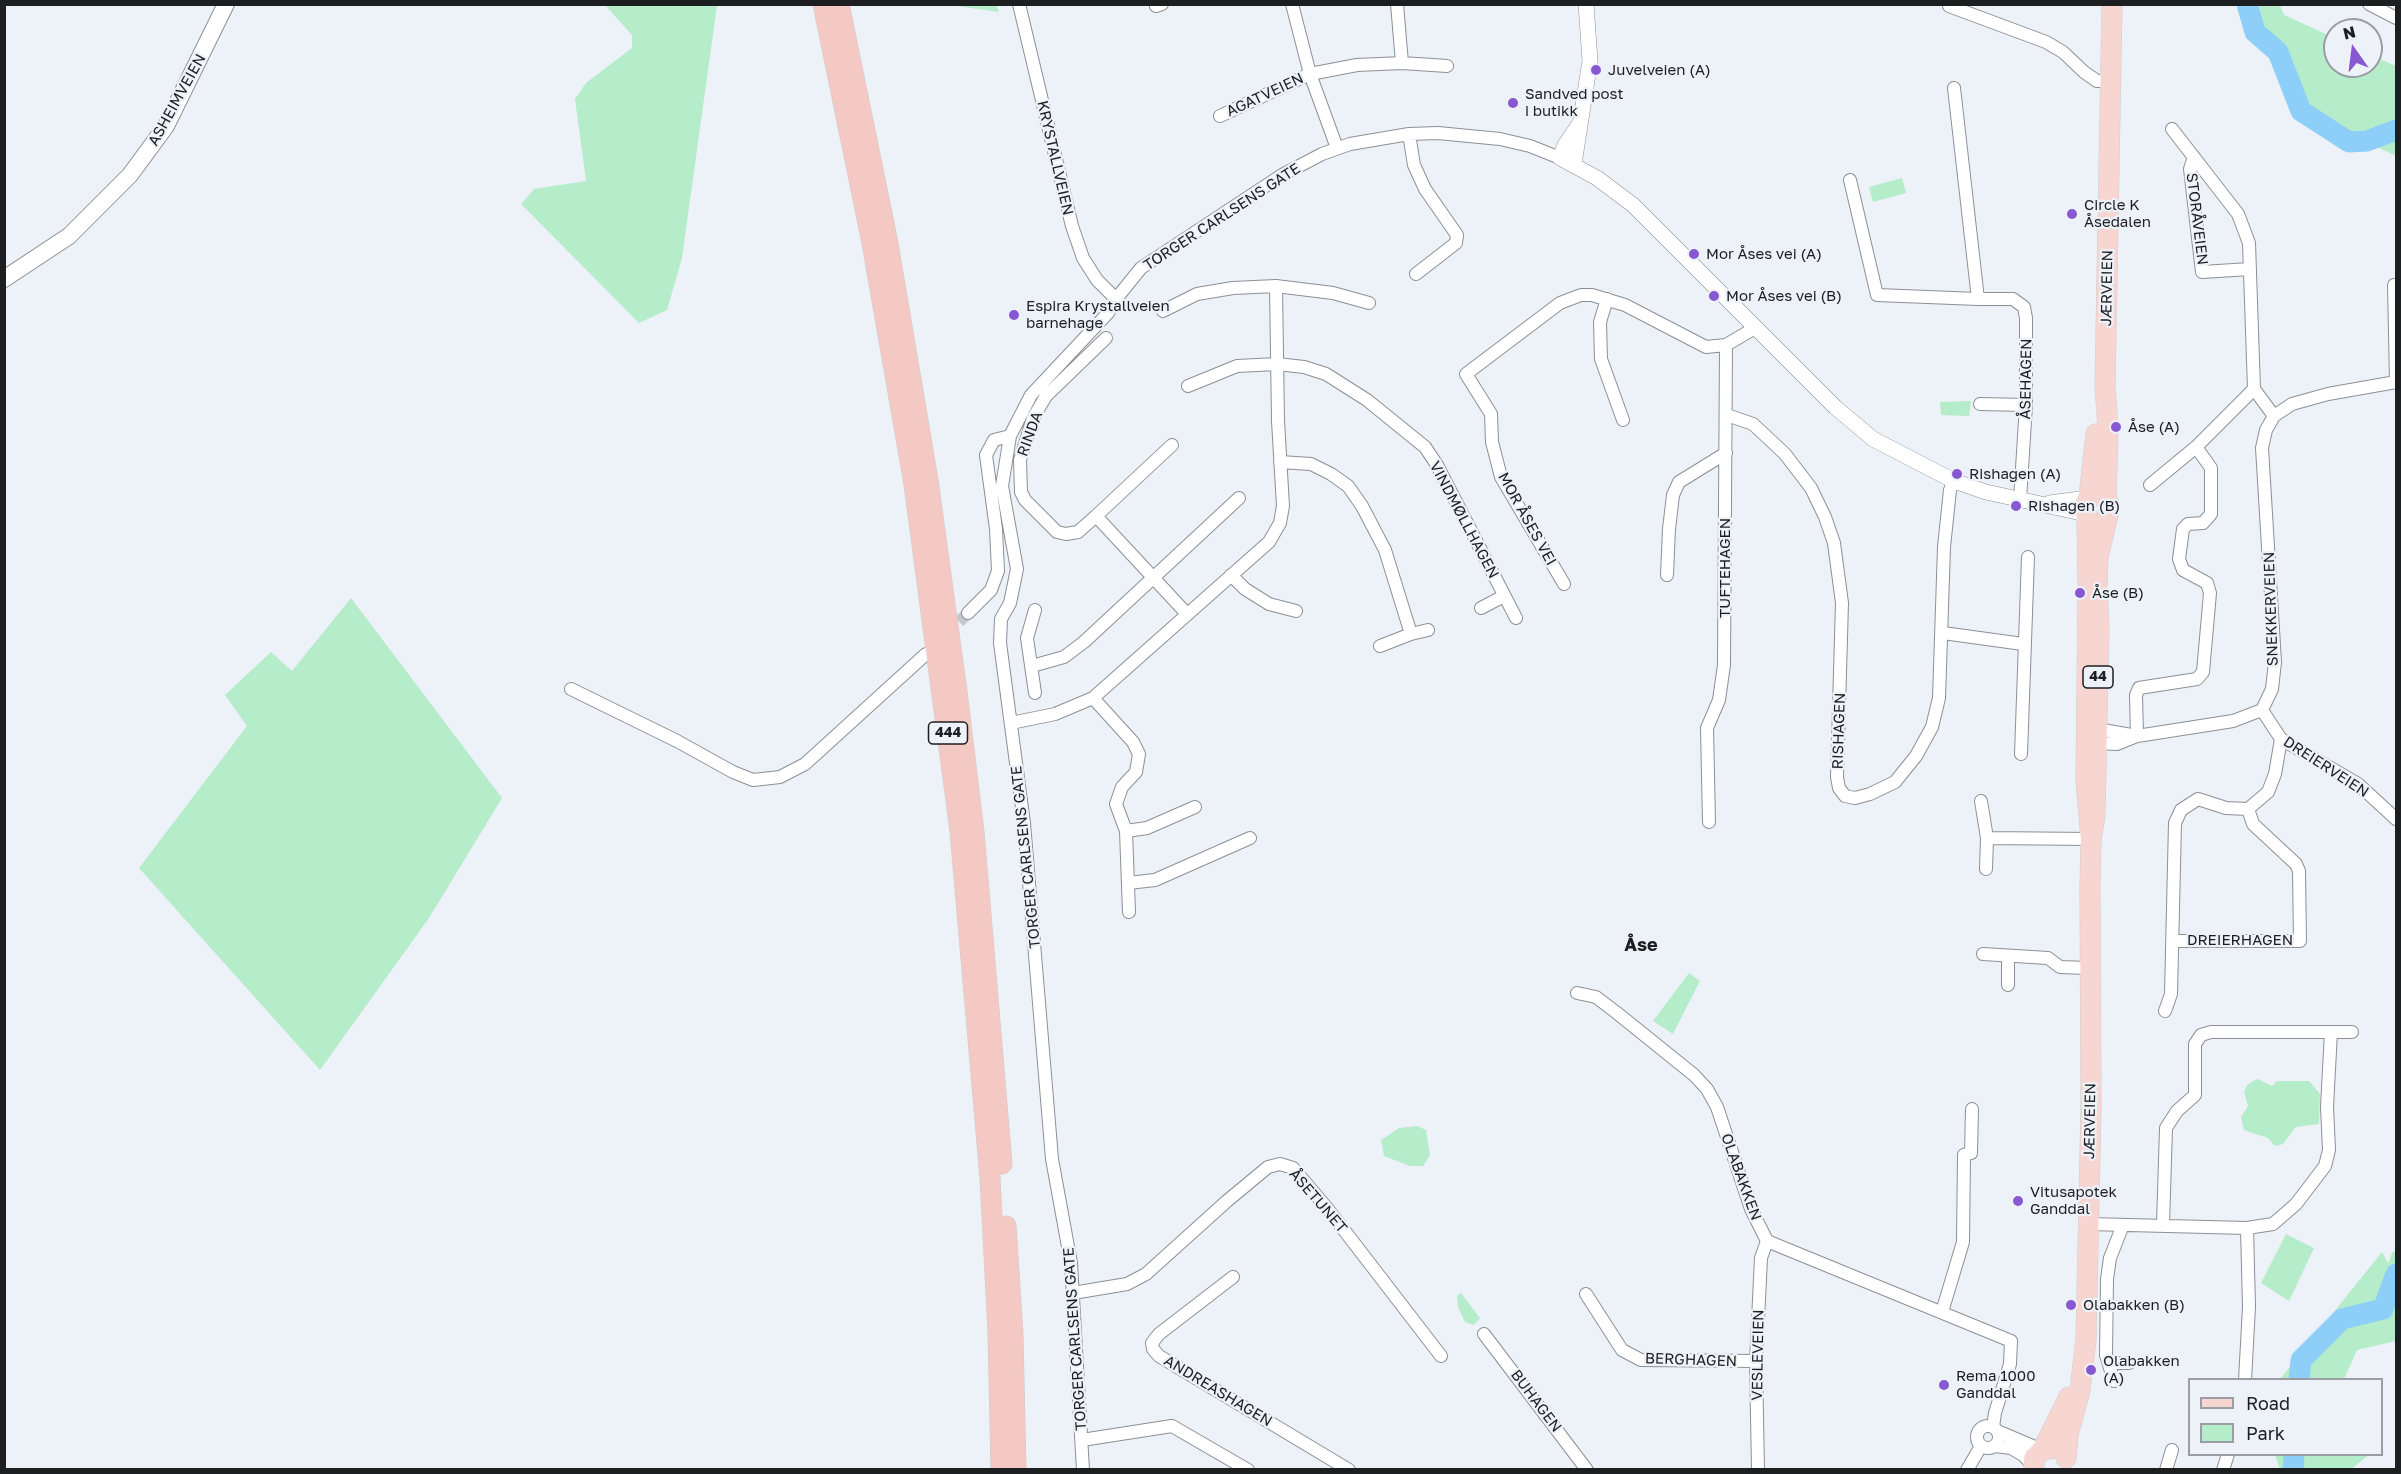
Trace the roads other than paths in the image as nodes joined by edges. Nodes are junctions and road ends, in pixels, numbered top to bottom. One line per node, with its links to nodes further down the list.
1 (226, 4): 26 (main road, ASHEIMVEIEN)
2 (824, 4): 131 (highway, 444)
3 (839, 4): 132 (highway, 444)
4 (1019, 4): 29 (street, KRYSTALLVEIEN)
5 (1292, 4): 14 (street, AGATVEIEN)
6 (1397, 4): 12 (street)
7 (1586, 4): 22 (street)
8 (2112, 4): 15 (main road, JÆRVEIEN / 44)
9 (2372, 5): 11 (street)
10 (1949, 6): 15 (street)
11 (2397, 18)
12 (1402, 63): 13 (street, AGATVEIEN); 14 (street, AGATVEIEN)
13 (1447, 66)
14 (1311, 74): 17 (street, AGATVEIEN); 20 (street, AGATVEIEN)
15 (2110, 81): 55 (main road, JÆRVEIEN / 44)
16 (1954, 88): 31 (street)
17 (1220, 116)
18 (2172, 129): 21 (street)
19 (1408, 134): 20 (street, TORGER CARLSENS GATE); 22 (street, TORGER CARLSENS GATE); 25 (street)
20 (1337, 148): 29 (street, TORGER CARLSENS GATE)
21 (2194, 157): 24 (street); 24 (street, STORÅVEIEN)
22 (1567, 161): 34 (street, TORGER CARLSENS GATE)
23 (1850, 180): 31 (street, ÅSEHAGEN)
24 (2250, 269): 40 (street)
25 (1416, 274)
26 (4, 279)
27 (2397, 285): 38 (street)
28 (1276, 286): 32 (street); 33 (street); 37 (street)
29 (1116, 299): 46 (street, TORGER CARLSENS GATE)
30 (1607, 299): 36 (street, MOR ÅSES VEI); 45 (street); 61 (street, MOR ÅSES VEI)
31 (1978, 299): 42 (street, ÅSEHAGEN)
32 (1369, 303)
33 (1163, 311)
34 (1755, 328): 36 (street); 51 (street, TORGER CARLSENS GATE)
35 (1106, 338): 56 (street, RINDA)
36 (1726, 345): 43 (street, TUFTEHAGEN)
37 (1277, 364): 39 (street, VINDMØLLHAGEN); 50 (street); 62 (street, VINDMØLLHAGEN)
38 (2397, 382): 44 (street)
39 (1188, 386)
40 (2254, 389): 44 (street); 48 (street)
41 (1980, 404): 42 (street)
42 (2026, 405): 54 (street, ÅSEHAGEN)
43 (1727, 415): 49 (street, TUFTEHAGEN); 71 (street, RISHAGEN)
44 (2274, 416): 79 (street, SNEKKERVEIEN)
45 (1623, 420)
46 (1010, 436): 66 (street); 80 (street, TORGER CARLSENS GATE)
47 (1172, 445): 56 (street, RINDA)
48 (2196, 447): 52 (street); 82 (street)
49 (1726, 453): 59 (street); 89 (street, TUFTEHAGEN)
50 (1281, 462): 58 (street); 70 (street)
51 (1954, 481): 54 (street, TORGER CARLSENS GATE); 71 (street, RISHAGEN)
52 (2150, 484)
53 (1239, 498): 60 (street)
54 (2020, 500): 55 (street, TORGER CARLSENS GATE)
55 (2094, 507): 81 (main road, JÆRVEIEN / 44)
56 (1096, 516): 60 (street)
57 (2028, 557): 72 (street)
58 (1231, 574): 65 (street); 67 (street)
59 (1667, 575)
60 (1153, 576): 67 (street); 75 (street)
61 (1564, 584)
62 (1504, 596): 63 (street); 68 (street, VINDMØLLHAGEN)
63 (1481, 608)
64 (1035, 610): 75 (street)
65 (1296, 611)
66 (968, 613)
67 (1187, 614): 78 (street)
68 (1516, 618)
69 (1428, 630): 70 (street)
70 (1411, 633): 73 (street)
71 (1943, 633): 72 (street)
72 (2024, 644): 84 (street)
73 (1380, 646)
74 (926, 654): 76 (street)
75 (1032, 666): 77 (street)
76 (571, 689)
77 (1035, 693)
78 (1093, 698): 80 (street); 90 (street)
79 (2262, 710): 82 (street); 83 (street, DREIERVEIEN)
80 (1011, 723): 114 (street, TORGER CARLSENS GATE)
81 (2093, 735): 82 (street); 93 (main road, JÆRVEIEN / 44)
82 (2137, 736)
83 (2281, 739): 87 (street); 88 (street, DREIERVEIEN)
84 (2021, 754)
85 (1981, 801): 92 (street)
86 (1195, 807): 90 (street)
87 (2248, 809): 97 (street, DREIERHAGEN); 97 (street, DREIERHAGEN)
88 (2397, 819)
89 (1709, 822)
90 (1126, 831): 95 (street)
91 (1250, 838): 95 (street)
92 (1987, 838): 93 (street); 94 (street)
93 (2091, 839): 100 (main road, JÆRVEIEN / 44)
94 (1986, 869)
95 (1128, 883): 96 (street)
96 (1129, 912)
97 (2173, 940): 104 (street, DREIERHAGEN)
98 (1983, 954): 99 (street)
99 (2008, 956): 100 (street); 101 (street)
100 (2088, 968): 103 (main road, JÆRVEIEN / 44)
101 (2008, 985)
102 (1577, 993): 112 (street, OLABAKKEN)
103 (2088, 999): 108 (main road, JÆRVEIEN / 44); 129 (main road, JÆRVEIEN / 44)
104 (2165, 1011)
105 (2331, 1032): 106 (street); 110 (street); 111 (street)
106 (2352, 1032)
107 (1972, 1109): 116 (street)
108 (2088, 1224): 109 (street); 130 (main road, JÆRVEIEN / 44)
109 (2123, 1225): 110 (street); 120 (street)
110 (2163, 1225): 111 (street)
111 (2247, 1228): 122 (street)
112 (1767, 1241): 116 (street); 119 (street, VESLEVEIEN)
113 (1233, 1276): 135 (street, ANDREASHAGEN)
114 (1072, 1293): 118 (street, ÅSETUNET); 125 (street, TORGER CARLSENS GATE)
115 (1586, 1294): 119 (street, BERGHAGEN)
116 (1942, 1312): 124 (street)
117 (1484, 1334): 136 (street, BUHAGEN)
118 (1441, 1356)
119 (1756, 1361): 137 (street, VESLEVEIEN)
120 (2109, 1363): 121 (street); 123 (street)
121 (2129, 1363)
122 (2245, 1378)
123 (2114, 1381)
124 (1995, 1429): 126 (street); 127 (street); 129 (street)
125 (1082, 1440): 133 (street, TORGER CARLSENS GATE); 134 (street, TORGER CARLSENS GATE)
126 (1981, 1446): 127 (street); 138 (street)
127 (1995, 1446): 129 (street)
128 (2172, 1450): 139 (street)
129 (2038, 1459): 130 (main road, 44)
130 (2069, 1464)
131 (1002, 1470)
132 (1016, 1470)
133 (1083, 1470)
134 (1248, 1470)
135 (1349, 1470)
136 (1587, 1470)
137 (1758, 1470)
138 (1967, 1470)
139 (2166, 1470)

